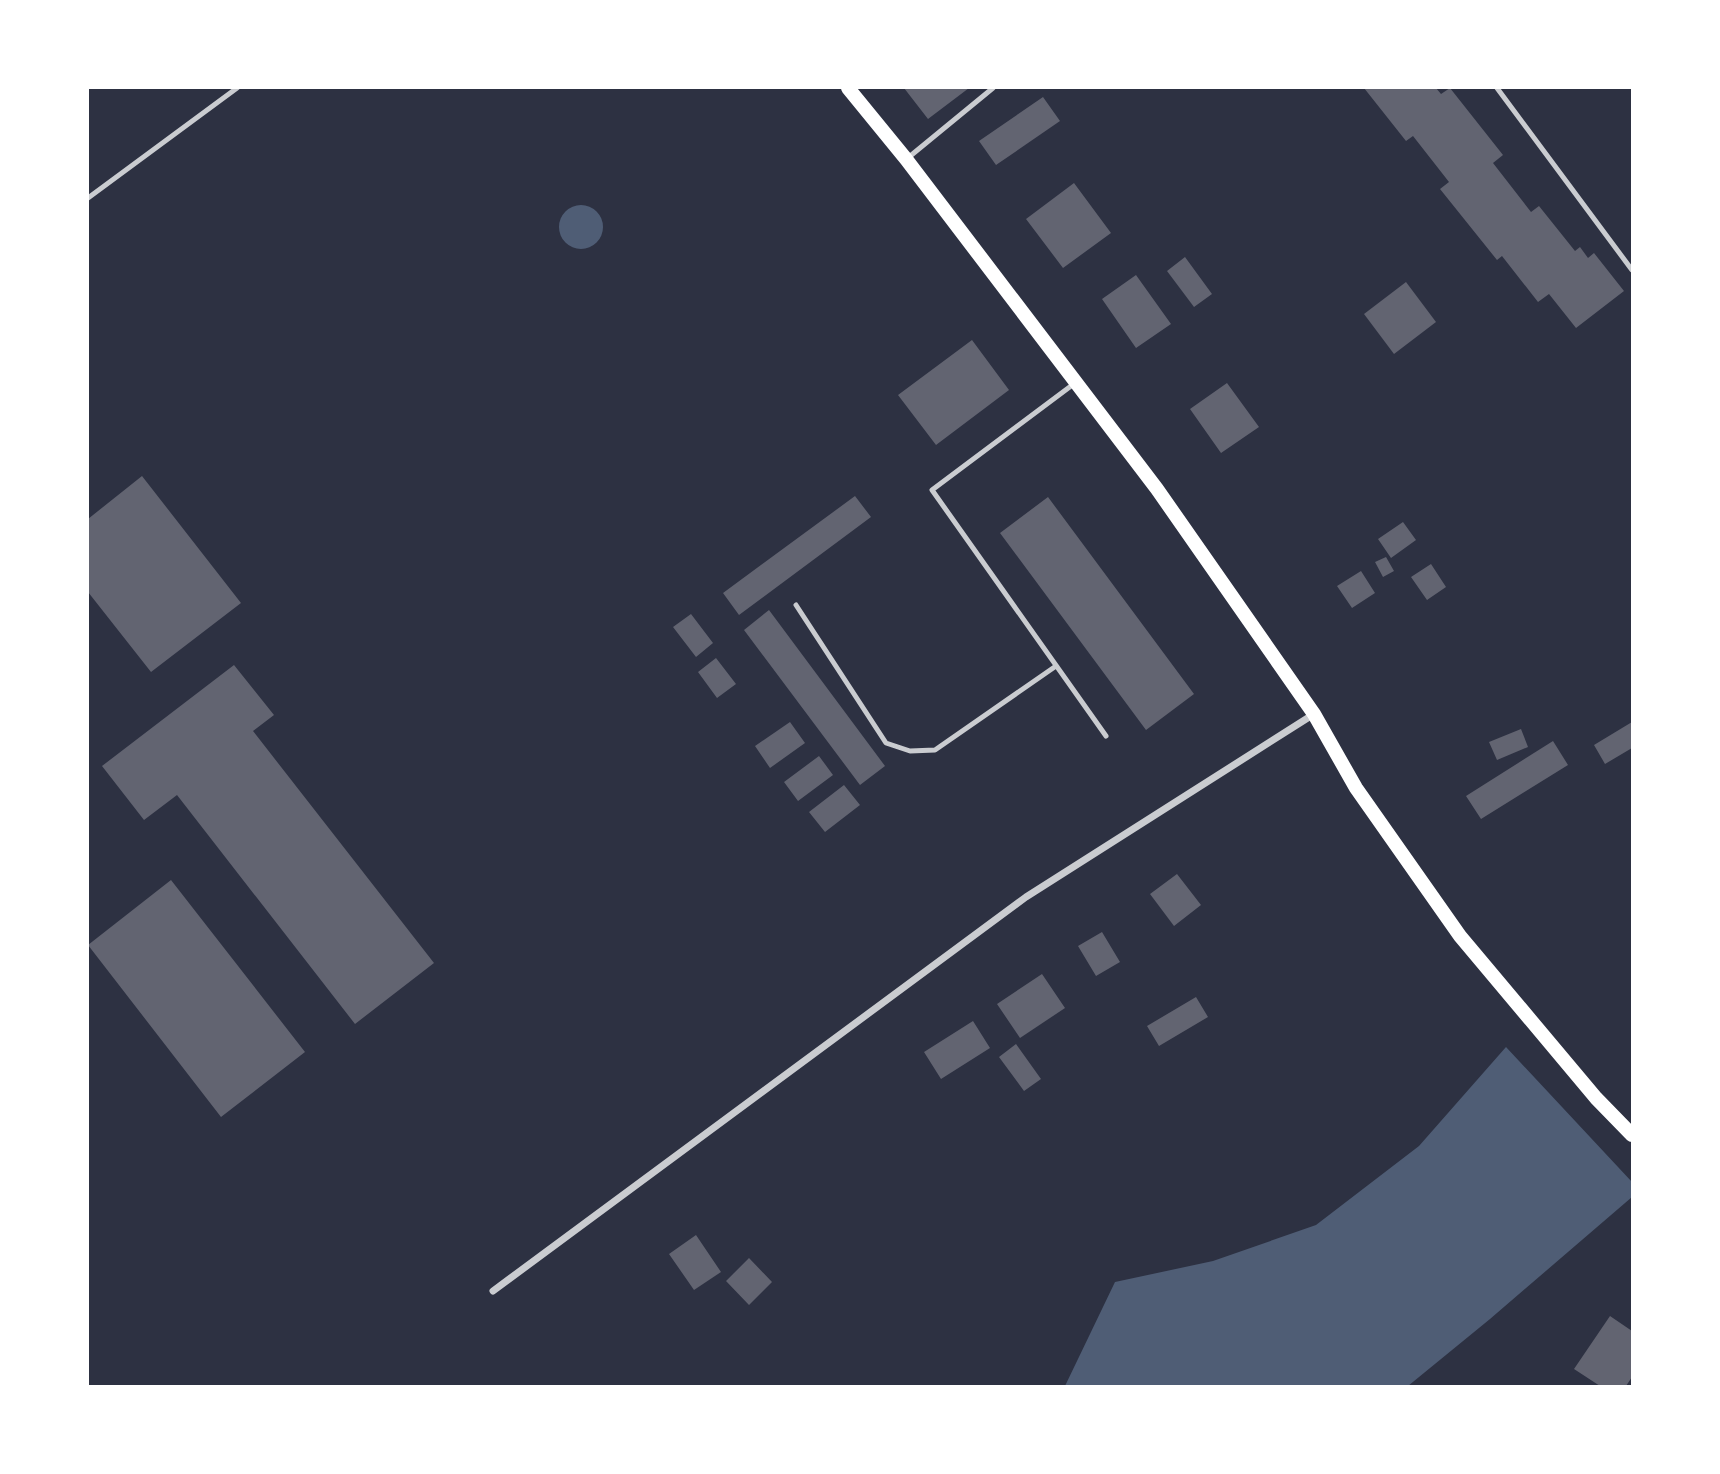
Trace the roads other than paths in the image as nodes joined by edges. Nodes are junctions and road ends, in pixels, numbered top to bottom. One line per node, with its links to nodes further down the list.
1 (237, 88): 6 (lane)
2 (848, 88): 5 (main road)
3 (993, 88): 5 (lane)
4 (1497, 88): 7 (lane)
5 (906, 159): 8 (main road)
6 (88, 198)
7 (1633, 271)
8 (1077, 382): 10 (lane); 11 (main road)
9 (796, 606): 10 (lane)
10 (1056, 666): 12 (lane)
11 (1314, 714): 13 (main road); 14 (street)
12 (1105, 736)
13 (1633, 1135)
14 (493, 1291)

